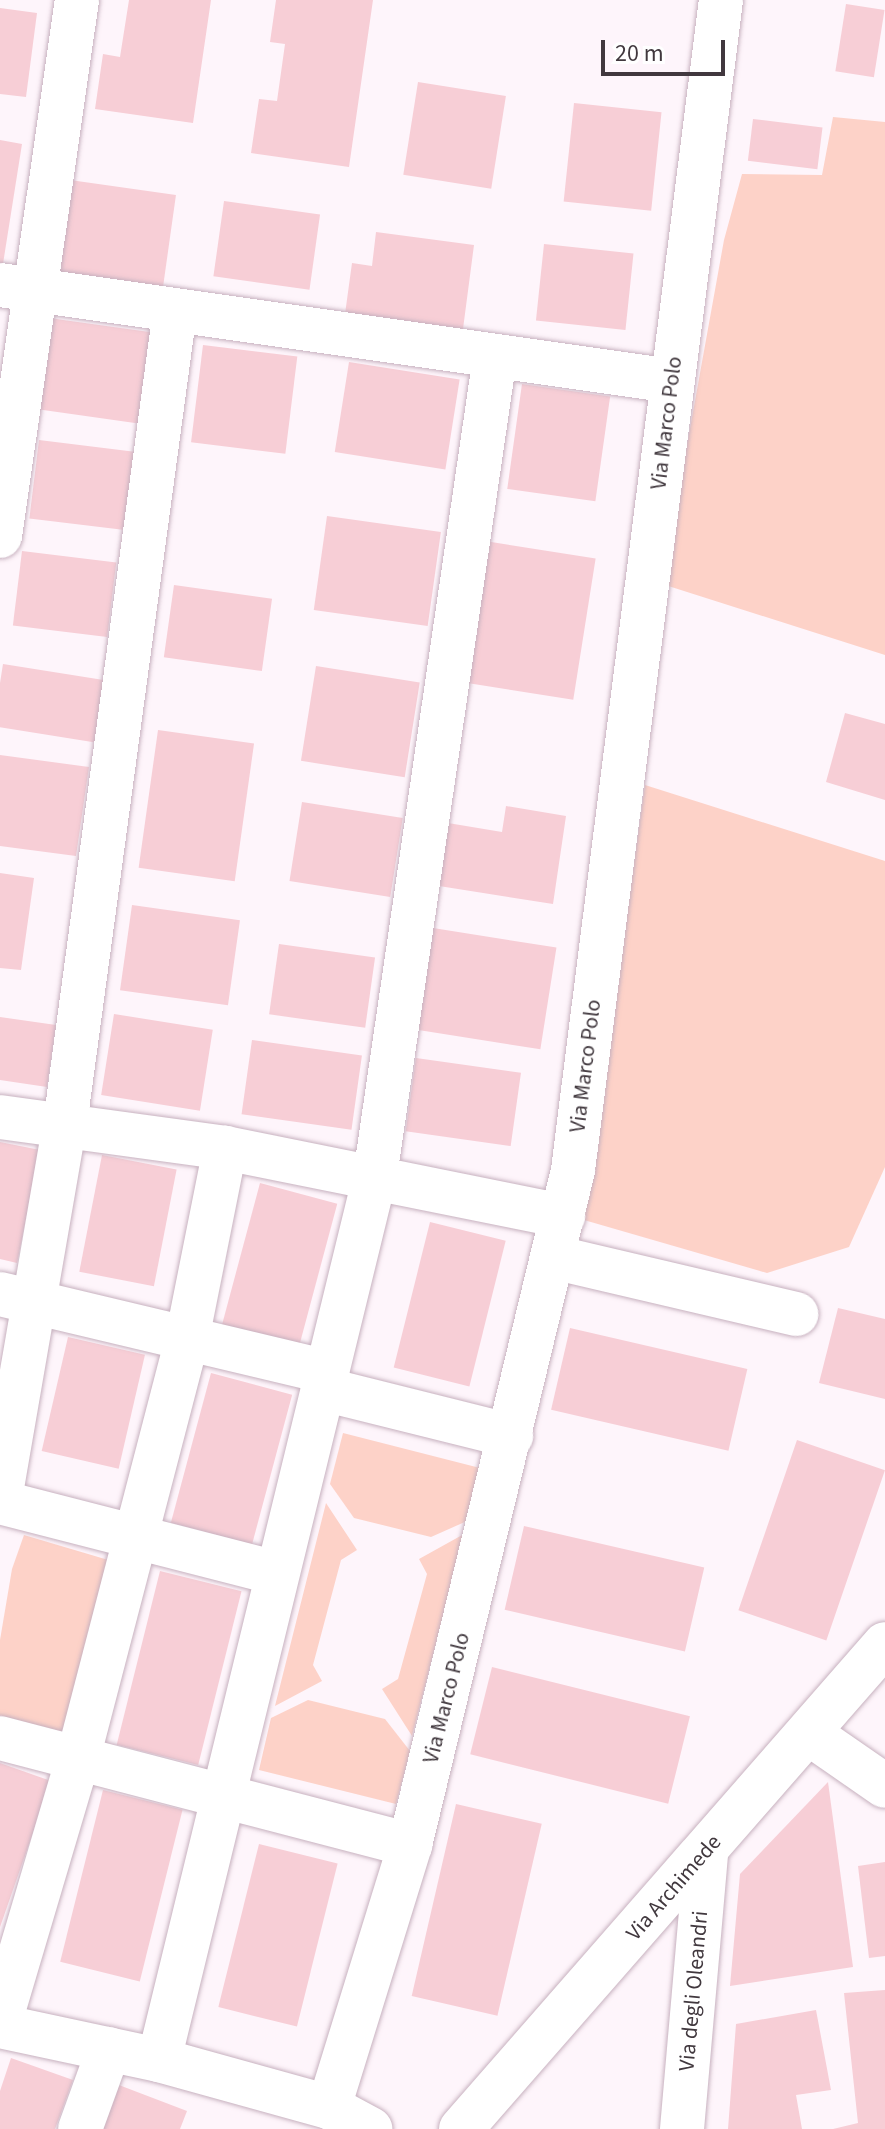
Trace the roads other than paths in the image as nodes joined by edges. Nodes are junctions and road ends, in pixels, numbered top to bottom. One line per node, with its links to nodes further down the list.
1 (77, 0): 3 (street)
2 (721, 0): 6 (street, Via Marco Polo)
3 (17, 287): 4 (street); 7 (street)
4 (175, 310): 5 (street); 9 (street)
5 (495, 356): 6 (street); 11 (street)
6 (672, 381): 12 (street, Via Marco Polo)
7 (0, 536)
8 (0, 1117): 9 (street)
9 (65, 1124): 10 (street); 13 (street)
10 (225, 1148): 11 (street); 15 (street)
11 (375, 1176): 12 (street); 16 (street)
12 (558, 1236): 14 (street); 17 (street, Via Marco Polo)
13 (18, 1297): 15 (street); 18 (street)
14 (796, 1314)
15 (187, 1339): 16 (street); 19 (street)
16 (325, 1381): 17 (street); 20 (street)
17 (511, 1436): 27 (street, Via Marco Polo)
18 (1, 1490): 19 (street)
19 (134, 1536): 20 (street); 24 (street)
20 (277, 1573): 26 (street)
21 (885, 1644): 22 (street, Via Archimede)
22 (810, 1734): 25 (street); 28 (street, Via Archimede)
23 (0, 1738): 24 (street)
24 (78, 1758): 26 (street); 29 (street)
25 (885, 1786)
26 (225, 1797): 27 (street); 31 (street)
27 (410, 1845): 32 (street, Via Marco Polo)
28 (706, 1853): 35 (street, Via Archimede); 36 (street, Via degli Oleandri)
29 (0, 2024): 30 (street)
30 (109, 2049): 31 (street); 33 (street)
31 (159, 2060): 32 (street)
32 (329, 2107): 34 (street)
33 (80, 2129)
34 (370, 2129)
35 (461, 2129)
36 (682, 2129)

